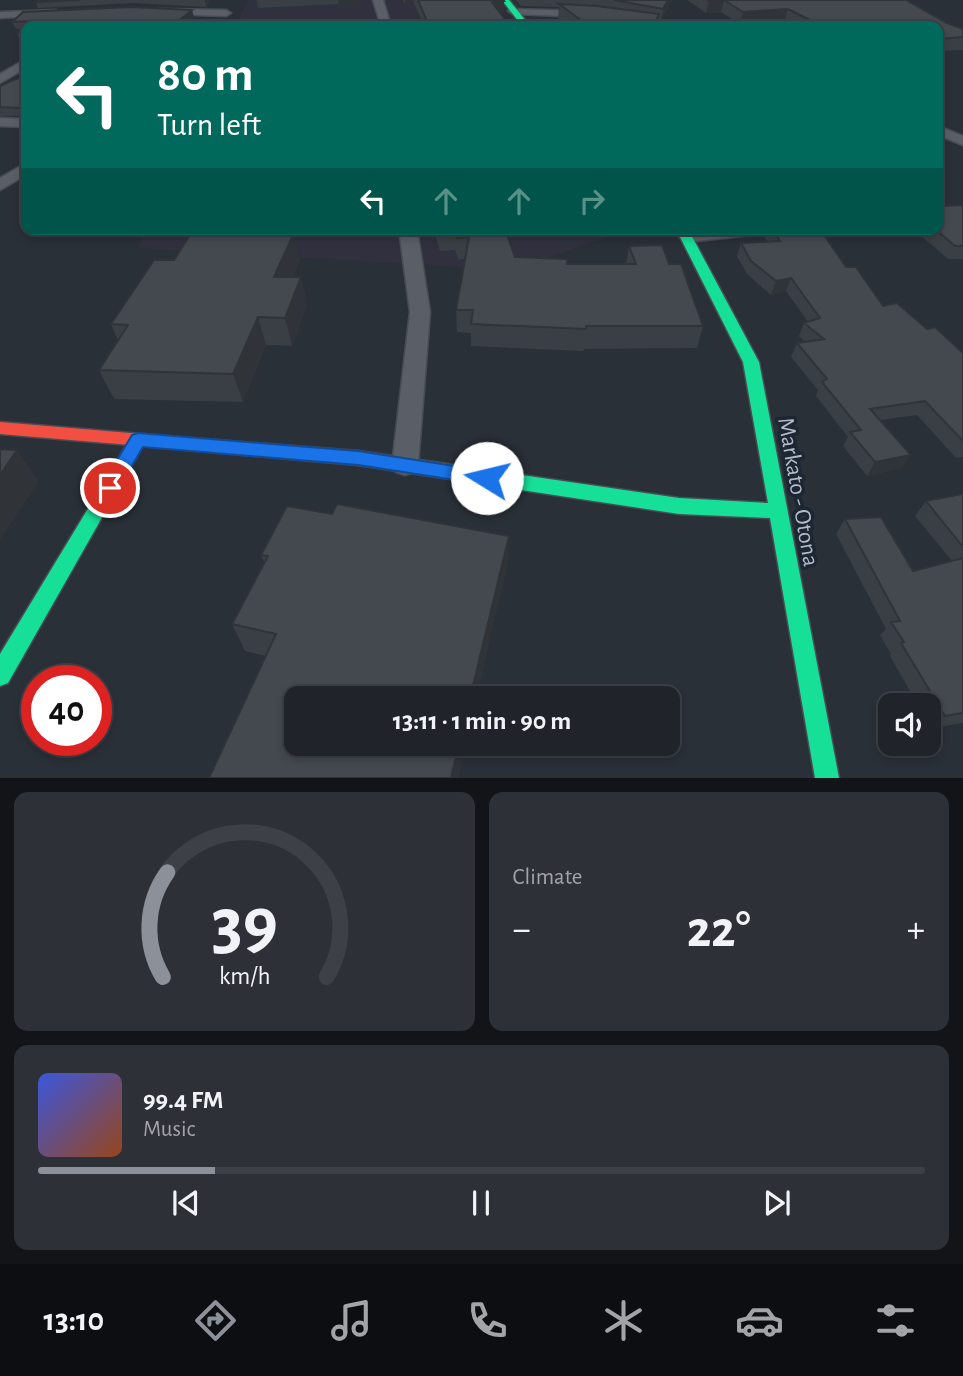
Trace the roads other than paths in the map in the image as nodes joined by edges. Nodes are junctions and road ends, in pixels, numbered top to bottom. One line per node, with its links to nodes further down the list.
1 (230, 0): 6 (street)
2 (378, 0): 10 (street)
3 (509, 5): 7 (street); 11 (street)
4 (69, 11): 8 (street)
5 (152, 11): 6 (street)
6 (226, 13): 9 (street)
7 (596, 14)
8 (0, 15)
9 (223, 21)
10 (384, 21)
11 (522, 21)
12 (21, 66): 13 (street)
13 (0, 79)
14 (0, 122): 15 (street)
15 (21, 123)
16 (943, 132): 17 (street)
17 (963, 141)
18 (21, 171): 19 (street)
19 (0, 185)
20 (409, 235): 24 (street)
21 (686, 235): 25 (street, Markato - Otona)
22 (0, 428): 23 (street)
23 (138, 440): 24 (street); 26 (street)
24 (405, 465): 25 (street)
25 (778, 510): 27 (street, Markato - Otona)
26 (0, 676)
27 (827, 778)

